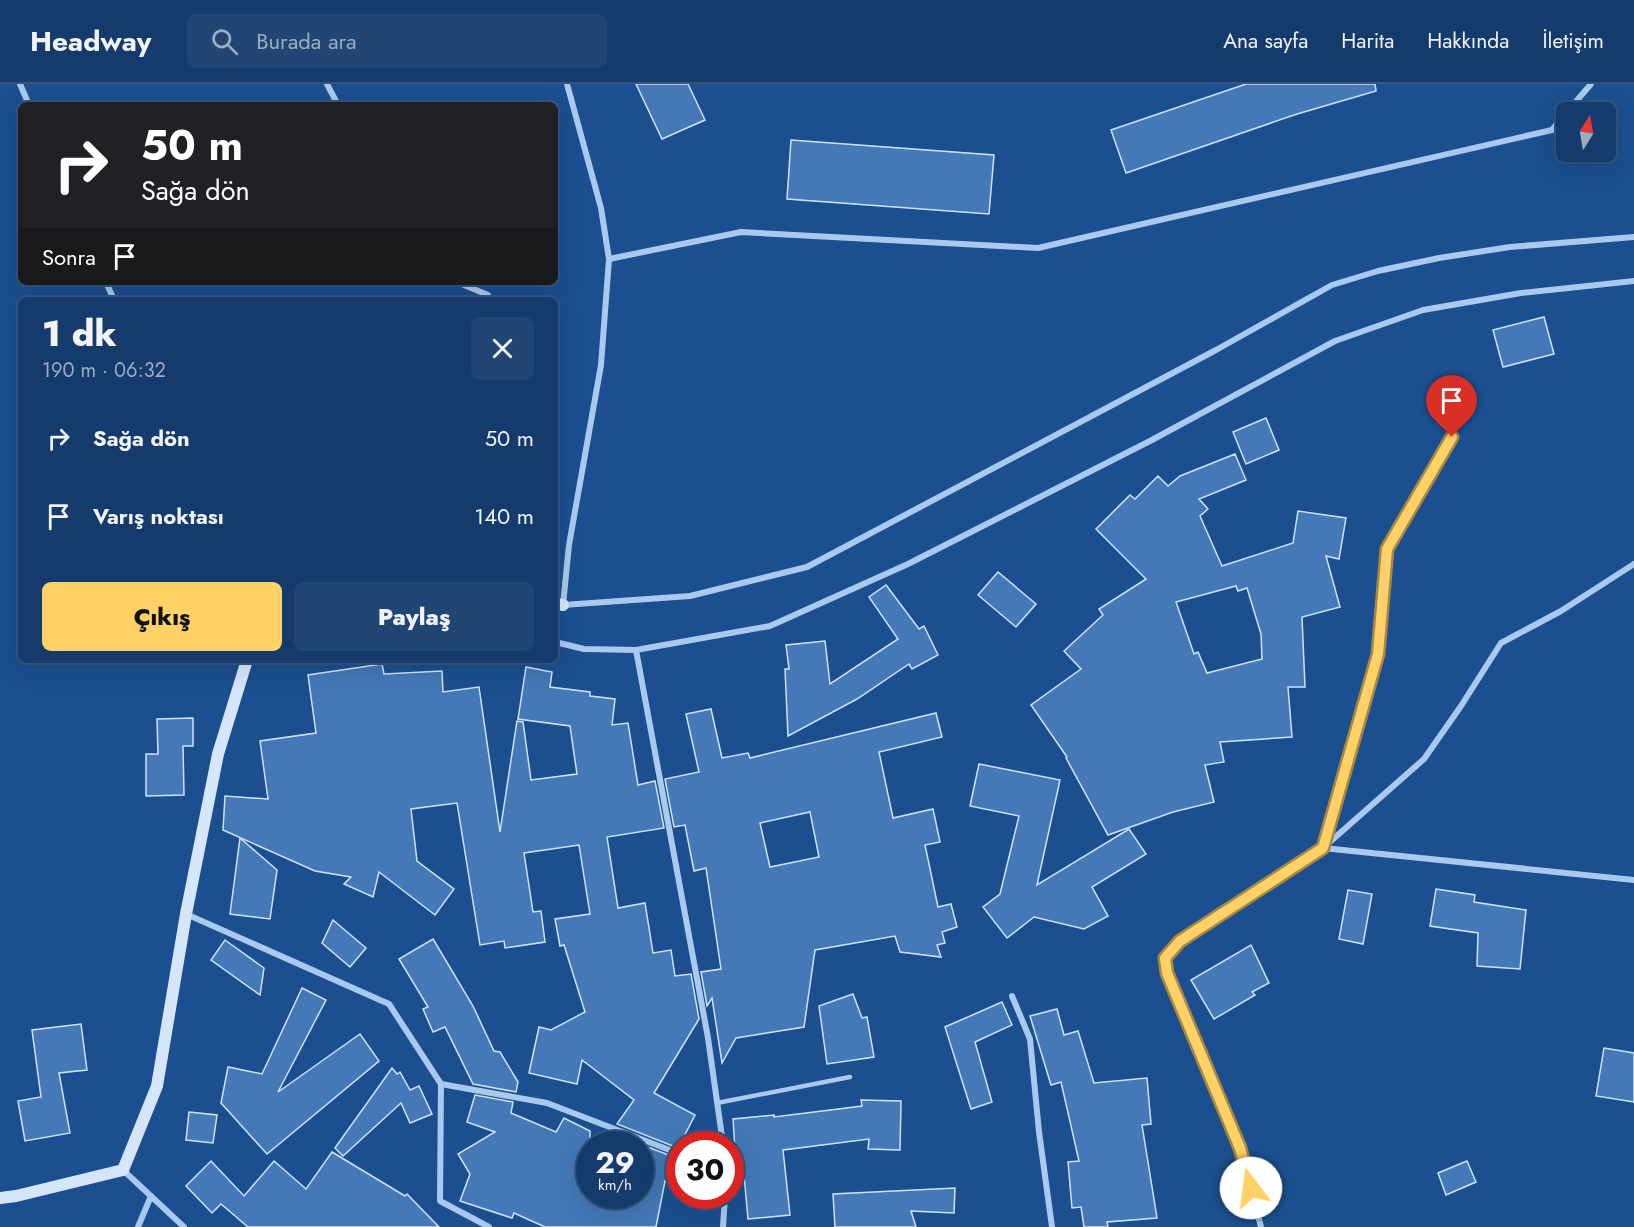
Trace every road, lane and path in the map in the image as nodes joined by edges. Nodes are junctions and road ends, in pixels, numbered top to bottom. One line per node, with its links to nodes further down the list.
1 (20, 84): 5 (street)
2 (327, 84): 6 (street)
3 (567, 84): 10 (street)
4 (1591, 84): 7 (street)
5 (28, 102)
6 (336, 102)
7 (1575, 102)
8 (1556, 125): 10 (street)
9 (1634, 237): 16 (street)
10 (609, 259): 16 (street)
11 (1634, 281): 18 (street)
12 (463, 285): 13 (street)
13 (489, 297)
14 (1452, 437): 20 (street)
15 (1634, 564): 20 (street)
16 (559, 604)
17 (558, 643): 18 (street)
18 (636, 650): 26 (street)
19 (246, 663): 22 (street)
20 (1323, 848): 21 (street); 38 (street)
21 (1634, 880)
22 (186, 914): 25 (street); 29 (street)
23 (1012, 996): 37 (street)
24 (850, 1077): 26 (lane)
25 (441, 1084): 28 (street); 35 (street)
26 (717, 1103): 27 (street)
27 (721, 1131)
28 (666, 1149)
29 (123, 1170): 30 (street); 31 (street)
30 (151, 1196): 33 (street); 34 (street)
31 (0, 1198)
32 (724, 1209): 36 (street)
33 (138, 1227)
34 (184, 1227)
35 (489, 1227)
36 (723, 1227)
37 (1052, 1227)
38 (1261, 1227)

